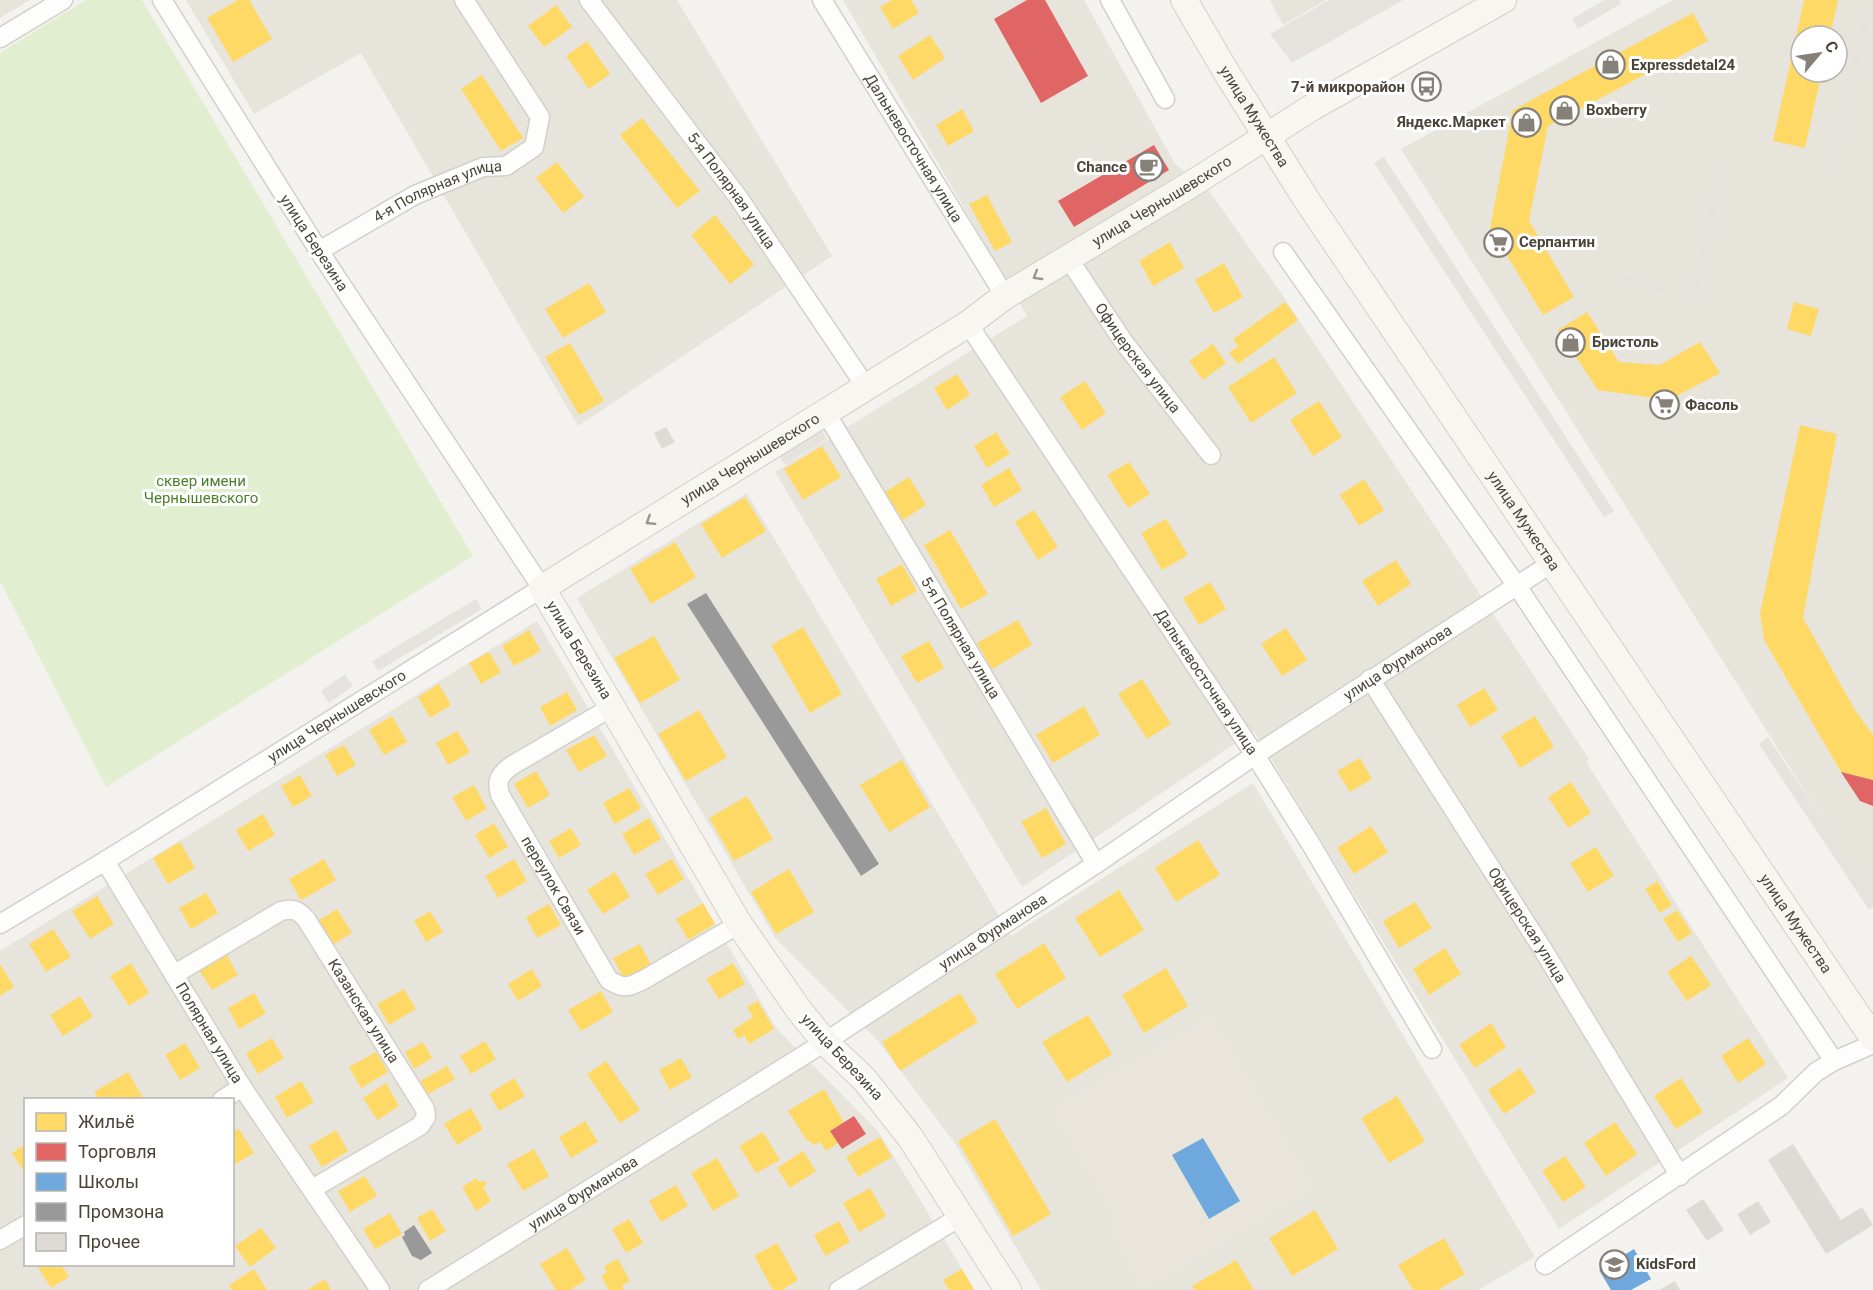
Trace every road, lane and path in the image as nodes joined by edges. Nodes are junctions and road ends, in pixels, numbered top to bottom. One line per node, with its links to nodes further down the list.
1 (63, 0): 9 (street)
2 (162, 0): 12 (street, улица Березина)
3 (464, 0): 12 (street, 4-я Полярная улица)
4 (589, 0): 17 (street, 5-я Полярная улица)
5 (822, 0): 15 (street, Дальневосточная улица)
6 (1110, 0): 10 (street)
7 (1184, 0): 11 (street, улица Мужества)
8 (1503, 0): 11 (street, улица Чернышевского)
9 (0, 38)
10 (1165, 99)
11 (1266, 136): 14 (street, улица Чернышевского); 20 (street, улица Мужества)
12 (319, 251): 22 (street, улица Березина)
13 (1283, 252): 21 (street)
14 (1068, 258): 15 (street, улица Чернышевского, one-way to 15); 19 (street, Офицерская улица)
15 (1005, 296): 16 (street, улица Чернышевского)
16 (968, 324): 17 (street, улица Чернышевского); 25 (street, Дальневосточная улица)
17 (866, 387): 18 (street, улица Чернышевского)
18 (826, 413): 22 (street, улица Чернышевского, one-way to 22); 27 (street, 5-я Полярная улица)
19 (1211, 455)
20 (1552, 563): 21 (street, улица Фурманова); 31 (street, улица Мужества)
21 (1517, 586): 23 (street, улица Фурманова); 35 (street)
22 (542, 588): 24 (street, улица Березина); 26 (street, улица Чернышевского)
23 (1370, 679): 25 (street, улица Фурманова); 38 (street, Офицерская улица)
24 (612, 707): 29 (street, улица Березина); 29 (street, переулок Связи)
25 (1255, 755): 27 (street, улица Фурманова); 34 (street, Дальневосточная улица)
26 (105, 861): 28 (street, улица Чернышевского); 30 (street, Полярная улица)
27 (1096, 864): 32 (street, улица Фурманова)
28 (0, 924)
29 (739, 924): 32 (street, улица Березина)
30 (175, 974): 36 (street, Полярная улица); 39 (street, Казанская улица)
31 (1873, 1038)
32 (825, 1042): 40 (street, улица Березина); 45 (street, улица Фурманова)
33 (1873, 1044): 35 (street)
34 (1432, 1049)
35 (1834, 1061): 38 (street)
36 (242, 1087): 37 (street); 39 (street, Полярная улица)
37 (225, 1098)
38 (1680, 1176): 43 (street)
39 (312, 1189): 44 (street, Полярная улица)
40 (960, 1217): 46 (street); 47 (street, улица Березина)
41 (24, 1226): 42 (street)
42 (0, 1240)
43 (1545, 1265)
44 (380, 1290)
45 (428, 1290)
46 (839, 1290)
47 (1008, 1290)

